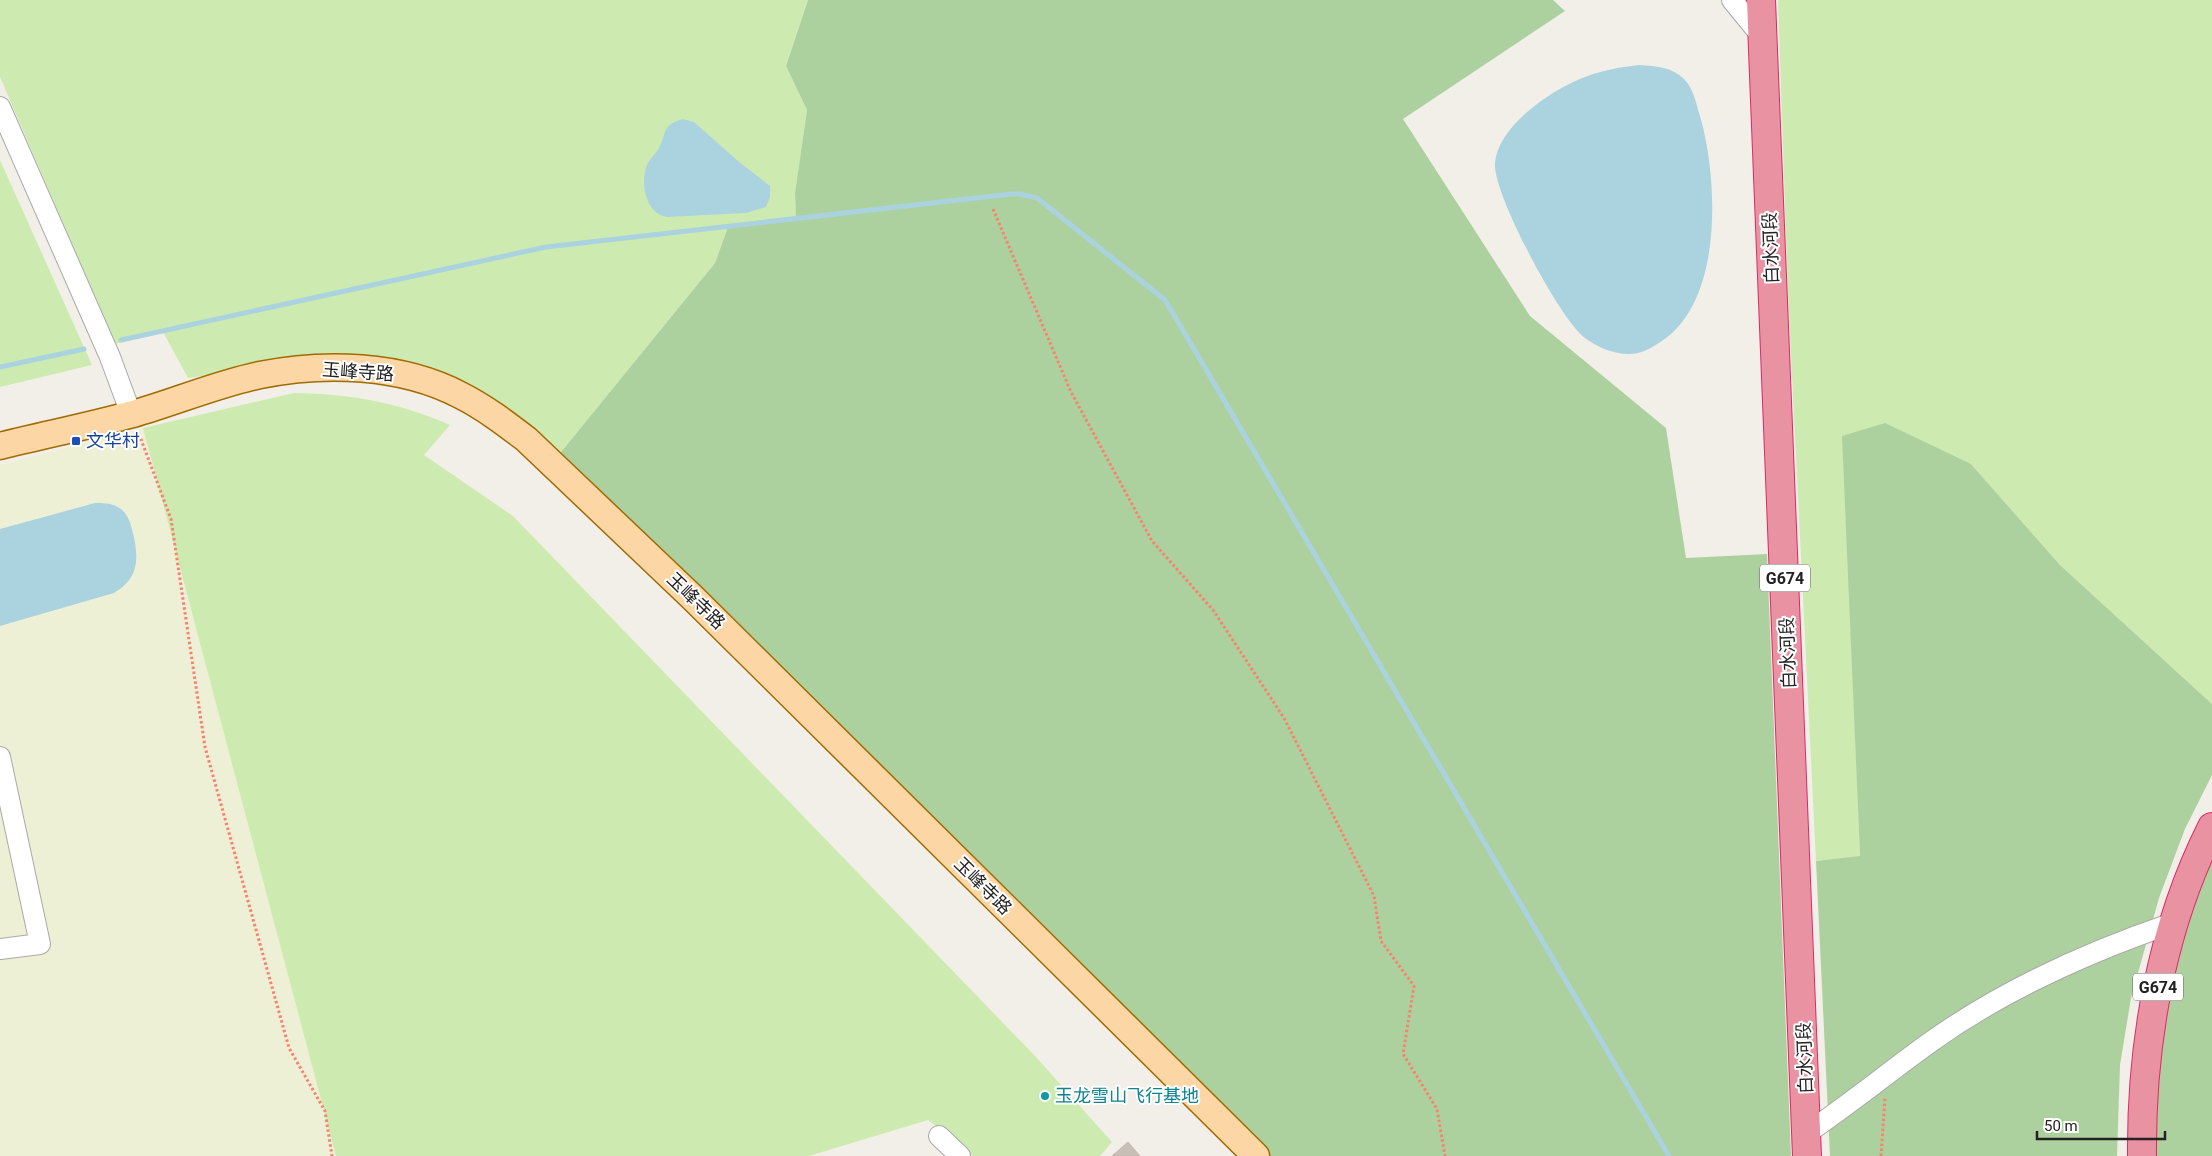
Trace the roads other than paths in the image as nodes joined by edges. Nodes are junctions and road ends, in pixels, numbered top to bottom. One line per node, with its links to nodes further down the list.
1 (1732, 0): 3 (street)
2 (1761, 0): 3 (highway, 白水河段 / G674)
3 (1762, 38): 12 (highway, 白水河段 / G674)
4 (0, 107): 5 (street)
5 (132, 414): 6 (main road, 玉峰寺路); 14 (main road, 玉峰寺路)
6 (0, 446)
7 (0, 757): 10 (street)
8 (2212, 827): 9 (highway, G674)
9 (2173, 924): 12 (street); 15 (highway, G674)
10 (0, 949)
11 (939, 1136): 13 (street)
12 (1807, 1145)
13 (960, 1156)
14 (1256, 1156)
15 (2142, 1156)

